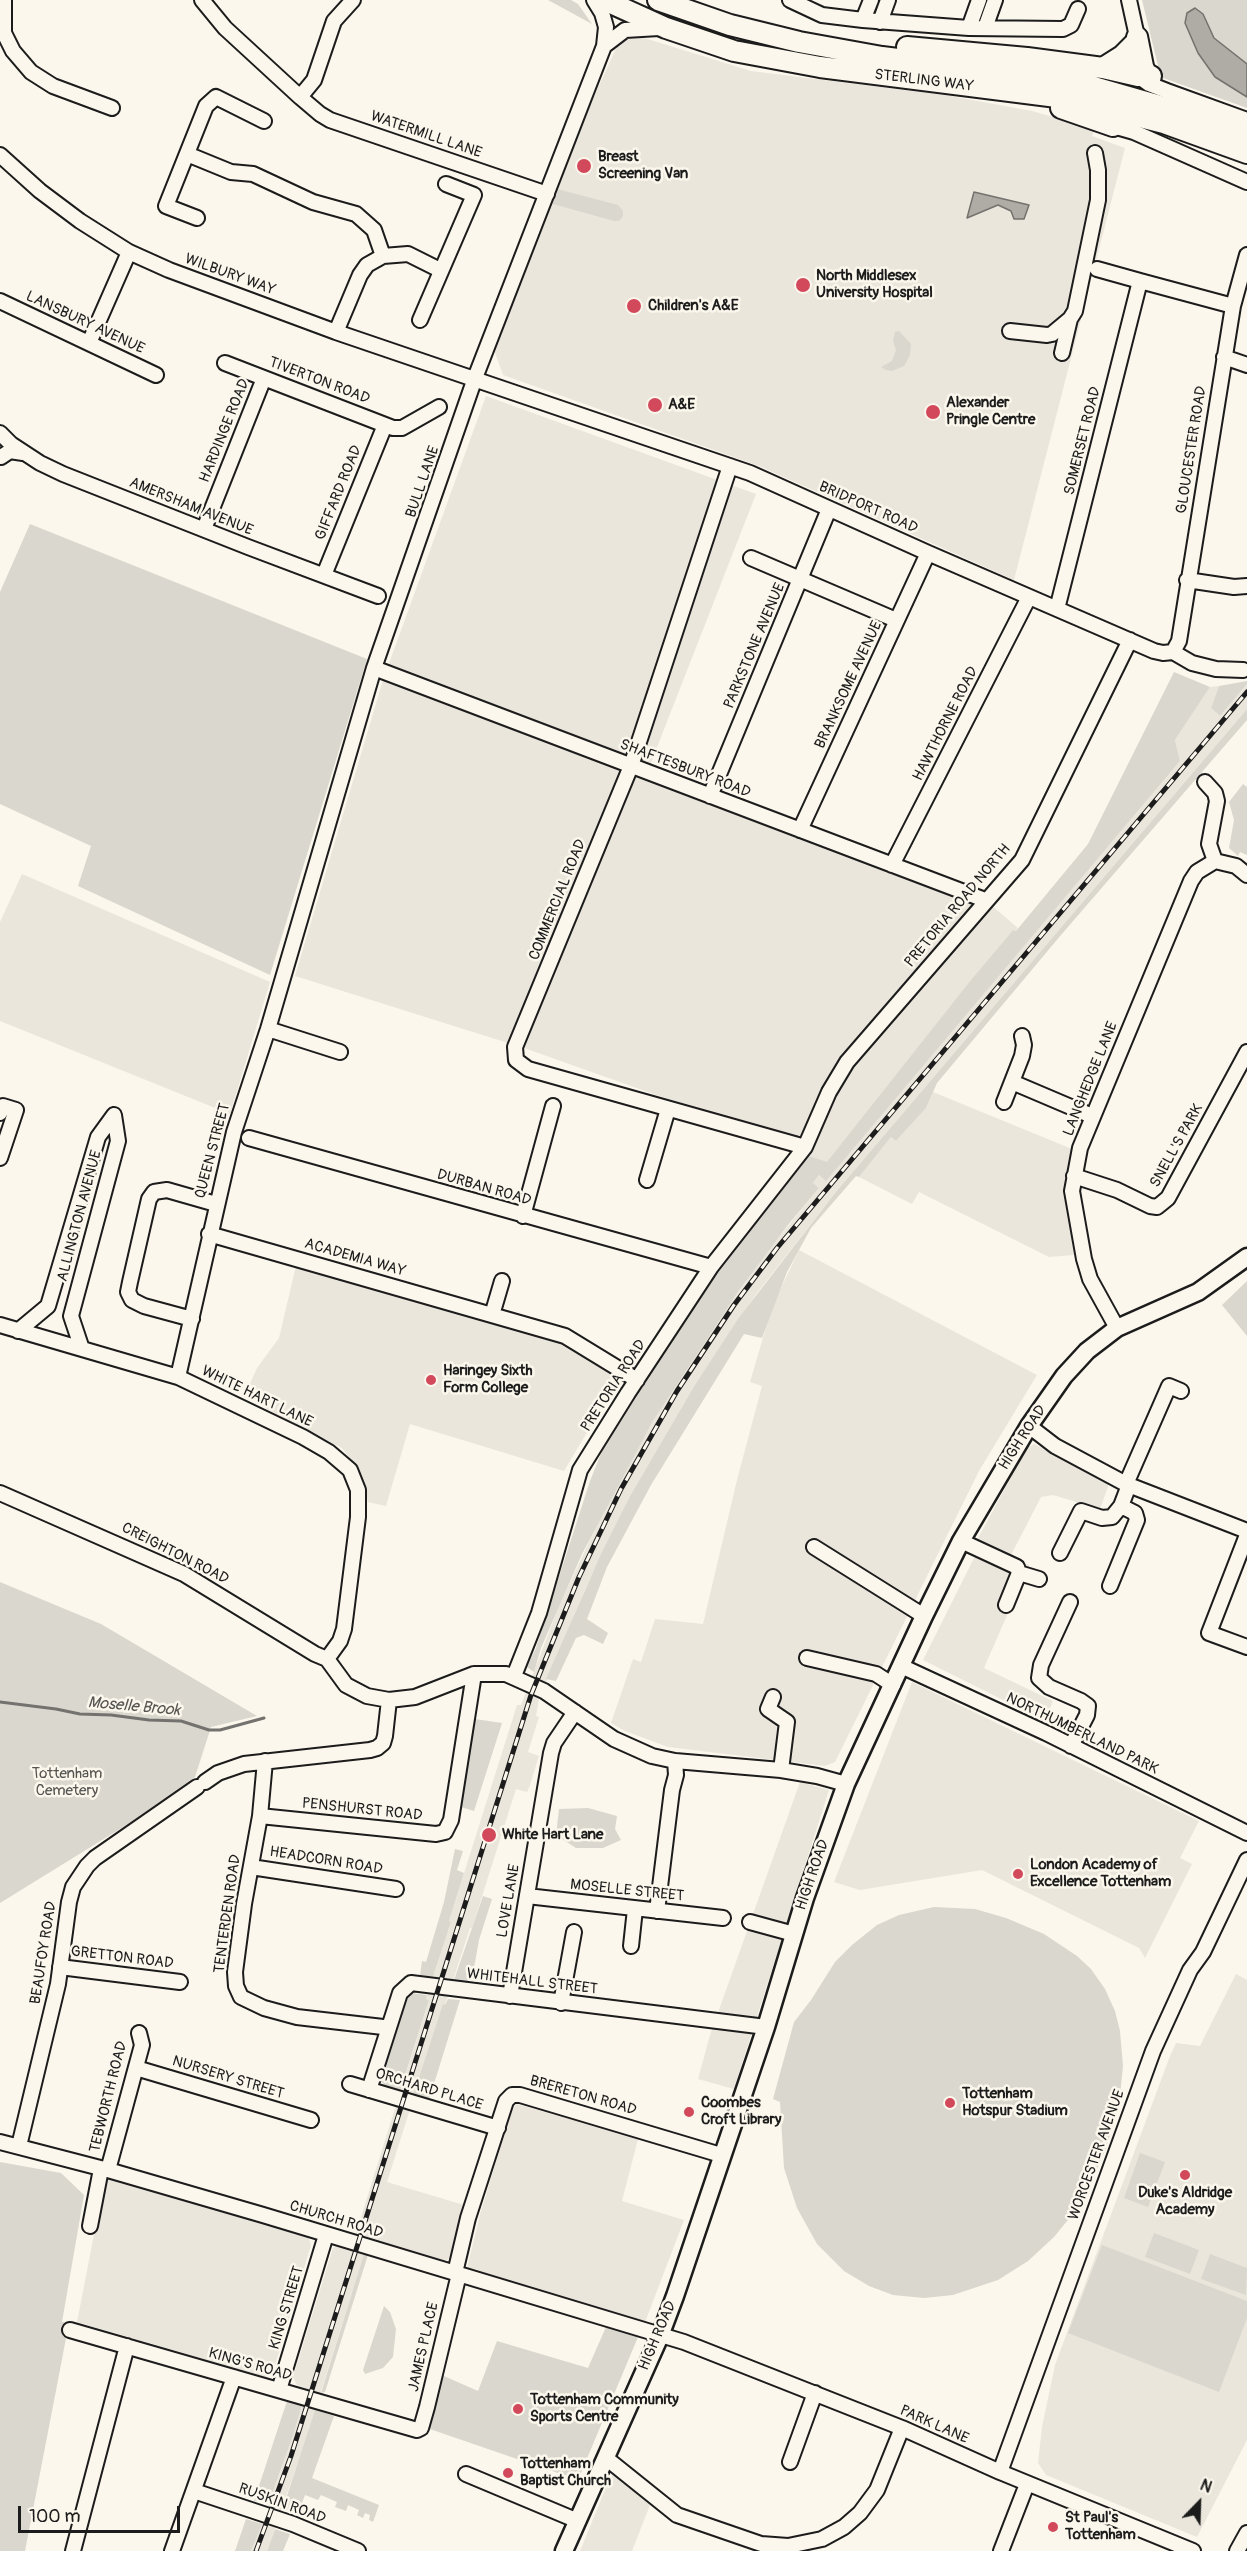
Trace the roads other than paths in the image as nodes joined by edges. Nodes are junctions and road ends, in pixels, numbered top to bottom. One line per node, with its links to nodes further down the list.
1 (4, 0): 26 (street)
2 (202, 0): 25 (street, WATERMILL LANE)
3 (353, 0): 25 (street)
4 (594, 0): 21 (street)
5 (604, 0): 16 (highway, STERLING WAY)
6 (658, 0): 20 (highway, STERLING WAY)
7 (790, 0): 14 (street)
8 (871, 0): 14 (street)
9 (888, 0): 15 (street)
10 (979, 0): 17 (street)
11 (995, 0): 18 (street)
12 (1130, 0): 19 (street)
13 (1078, 9): 18 (street)
14 (863, 20): 15 (street)
15 (880, 22): 17 (street)
16 (666, 28): 21 (street); 24 (highway, STERLING WAY)
17 (969, 28): 18 (street)
18 (985, 28)
19 (1135, 38): 22 (highway); 23 (street)
20 (799, 42): 22 (highway); 30 (highway, STERLING WAY)
21 (604, 46): 37 (street, BULL LANE)
22 (1103, 68): 23 (highway)
23 (1147, 79): 27 (street)
24 (995, 89): 29 (highway); 32 (highway, STERLING WAY)
25 (300, 97): 37 (street, WATERMILL LANE)
26 (112, 108)
27 (1247, 120)
28 (264, 121): 34 (street)
29 (1113, 126): 35 (street)
30 (1247, 137)
31 (1095, 153): 47 (street)
32 (1247, 153)
33 (0, 154): 39 (street, WILBURY WAY)
34 (187, 154): 38 (street); 41 (street)
35 (1247, 182)
36 (446, 184): 43 (street)
37 (547, 194): 58 (street, BULL LANE)
38 (197, 218)
39 (129, 252): 50 (street, WILBURY WAY); 51 (street)
40 (1247, 255): 46 (street, GLOUCESTER ROAD)
41 (383, 256): 43 (street); 50 (street)
42 (1097, 268): 44 (street)
43 (440, 270): 48 (street)
44 (1140, 281): 46 (street); 77 (street, SOMERSET ROAD)
45 (0, 301): 51 (street, LANSBURY AVENUE)
46 (1233, 306): 53 (street, GLOUCESTER ROAD)
47 (1070, 319): 49 (street); 52 (street)
48 (420, 320)
49 (1010, 331)
50 (336, 332): 58 (street, WILBURY WAY)
51 (89, 343): 56 (street, LANSBURY AVENUE)
52 (1062, 353)
53 (1224, 357): 55 (street); 73 (street, GLOUCESTER ROAD)
54 (225, 363): 57 (street, TIVERTON ROAD)
55 (1247, 365)
56 (156, 375)
57 (264, 378): 60 (street, TIVERTON ROAD); 68 (street, HARDINGE ROAD)
58 (475, 378): 66 (street, BRIDPORT ROAD); 81 (street, BULL LANE)
59 (439, 406): 61 (street)
60 (386, 425): 61 (street, TIVERTON ROAD); 63 (street, GIFFARD ROAD)
61 (402, 428): 63 (street)
62 (0, 434): 64 (street, AMERSHAM AVENUE); 65 (street)
63 (376, 446): 71 (street, GIFFARD ROAD)
64 (27, 454): 65 (street); 68 (street, AMERSHAM AVENUE)
65 (0, 458)
66 (730, 466): 67 (street, BRIDPORT ROAD); 83 (street, COMMERCIAL ROAD)
67 (829, 509): 69 (street, BRIDPORT ROAD); 72 (street, PARKSTONE AVENUE)
68 (204, 529): 71 (street, AMERSHAM AVENUE)
69 (928, 553): 76 (street, BRIDPORT ROAD); 78 (street, BRANKSOME AVENUE)
70 (751, 558): 72 (street)
71 (324, 575): 75 (street, AMERSHAM AVENUE)
72 (800, 579): 78 (street); 85 (street, PARKSTONE AVENUE)
73 (1187, 580): 74 (street); 80 (street, GLOUCESTER ROAD)
74 (1247, 586)
75 (378, 596)
76 (1029, 597): 77 (street, BRIDPORT ROAD); 88 (street, HAWTHORNE ROAD)
77 (1058, 609): 79 (street, BRIDPORT ROAD)
78 (896, 620): 86 (street, BRANKSOME AVENUE)
79 (1130, 640): 80 (street, BRIDPORT ROAD); 90 (street, PRETORIA ROAD NORTH)
80 (1173, 652): 82 (street, BRIDPORT ROAD)
81 (374, 668): 83 (street, SHAFTESBURY ROAD); 91 (street, BULL LANE)
82 (1243, 670)
83 (631, 766): 85 (street, SHAFTESBURY ROAD); 99 (street, COMMERCIAL ROAD)
84 (1205, 782): 87 (street)
85 (710, 796): 86 (street, SHAFTESBURY ROAD)
86 (800, 830): 88 (street, SHAFTESBURY ROAD)
87 (1215, 861): 89 (street); 101 (street, LANGHEDGE LANE)
88 (892, 865): 90 (street, SHAFTESBURY ROAD)
89 (1247, 875)
90 (985, 900): 103 (street, PRETORIA ROAD NORTH)
91 (296, 937): 92 (street, QUEEN STREET)
92 (268, 1029): 94 (street); 109 (street, QUEEN STREET)
93 (1022, 1036): 96 (street)
94 (340, 1052)
95 (1247, 1052): 105 (street, SNELL'S PARK)
96 (1012, 1082): 97 (street); 101 (street)
97 (1004, 1102)
98 (554, 1106): 110 (street)
99 (668, 1109): 103 (street, COMMERCIAL ROAD); 106 (street)
100 (0, 1113): 104 (street)
101 (1092, 1116): 105 (street, LANGHEDGE LANE)
102 (249, 1138): 110 (street, DURBAN ROAD)
103 (805, 1147): 113 (street, PRETORIA ROAD)
104 (0, 1158)
105 (1074, 1176): 118 (street, LANGHEDGE LANE)
106 (646, 1180)
107 (79, 1198): 108 (street); 108 (street, ALLINGTON AVENUE); 119 (street, ALLINGTON AVENUE)
108 (101, 1204): 120 (street, ALLINGTON AVENUE)
109 (216, 1204): 111 (street, QUEEN STREET); 116 (street)
110 (523, 1216): 113 (street, DURBAN ROAD)
111 (209, 1234): 115 (street, ACADEMIA WAY); 116 (street, QUEEN STREET)
112 (1247, 1257): 118 (main road, HIGH ROAD)
113 (711, 1267): 122 (street, PRETORIA ROAD)
114 (502, 1281): 115 (street)
115 (492, 1315): 122 (street, ACADEMIA WAY)
116 (192, 1319): 121 (street, QUEEN STREET)
117 (0, 1325): 119 (street, WHITE HART LANE)
118 (1118, 1328): 124 (main road, HIGH ROAD)
119 (18, 1331): 120 (street, WHITE HART LANE)
120 (82, 1349): 121 (street, WHITE HART LANE)
121 (178, 1377): 140 (street, WHITE HART LANE)
122 (637, 1380): 143 (street, PRETORIA ROAD)
123 (1181, 1391): 125 (street)
124 (1029, 1426): 125 (street); 129 (main road, HIGH ROAD)
125 (1128, 1485): 127 (street); 128 (street)
126 (0, 1493): 140 (street, CREIGHTON ROAD)
127 (1121, 1506): 131 (street); 134 (street)
128 (1247, 1533): 138 (street)
129 (962, 1542): 132 (street); 137 (main road, HIGH ROAD)
130 (814, 1547): 137 (street)
131 (1060, 1553)
132 (1019, 1573): 133 (street); 136 (street)
133 (1039, 1579)
134 (1110, 1586)
135 (1070, 1602): 148 (street)
136 (1006, 1605)
137 (924, 1616): 141 (main road, HIGH ROAD)
138 (1247, 1647)
139 (807, 1658): 144 (street)
140 (327, 1659): 146 (street)
141 (901, 1666): 144 (main road, HIGH ROAD); 148 (street, NORTHUMBERLAND PARK)
142 (474, 1674): 143 (street); 146 (street); 153 (street, PENSHURST ROAD)
143 (514, 1676): 147 (street)
144 (893, 1685): 152 (main road, HIGH ROAD)
145 (773, 1696): 151 (street)
146 (389, 1700): 149 (street, BEAUFOY ROAD)
147 (575, 1712): 150 (street); 158 (street, LOVE LANE)
148 (1071, 1746): 154 (street, NORTHUMBERLAND PARK)
149 (265, 1761): 153 (street, TENTERDEN ROAD); 166 (street, BEAUFOY ROAD)
150 (675, 1761): 151 (street); 160 (street)
151 (781, 1770): 152 (street)
152 (846, 1784): 164 (main road, HIGH ROAD)
153 (260, 1815): 156 (street, TENTERDEN ROAD)
154 (1247, 1833)
155 (1247, 1860): 195 (street, WORCESTER AVENUE)
156 (251, 1867): 157 (street, HEADCORN ROAD); 170 (street, TENTERDEN ROAD)
157 (396, 1889)
158 (527, 1896): 159 (street, MOSELLE STREET); 168 (street, LOVE LANE)
159 (635, 1909): 160 (street, MOSELLE STREET); 165 (street)
160 (657, 1911): 161 (street, MOSELLE STREET)
161 (723, 1918)
162 (750, 1922): 164 (street)
163 (574, 1932): 169 (street)
164 (794, 1934): 171 (main road, HIGH ROAD)
165 (631, 1946)
166 (60, 1967): 167 (street, GRETTON ROAD); 179 (street, BEAUFOY ROAD)
167 (180, 1982)
168 (510, 1996): 169 (street, WHITEHALL STREET); 175 (street, WHITEHALL STREET)
169 (561, 2003): 171 (street, WHITEHALL STREET)
170 (384, 2027)
171 (766, 2027): 180 (main road, HIGH ROAD)
172 (139, 2033): 173 (street, TEBWORTH ROAD)
173 (136, 2068): 176 (street, NURSERY STREET); 181 (street, TEBWORTH ROAD)
174 (350, 2084): 175 (street, ORCHARD PLACE)
175 (369, 2090): 177 (street, ORCHARD PLACE)
176 (312, 2120)
177 (498, 2128): 180 (street, BRERETON ROAD); 184 (street, BRERETON ROAD)
178 (0, 2142): 179 (street, CHURCH ROAD)
179 (19, 2146): 181 (street, CHURCH ROAD)
180 (722, 2155): 186 (main road, HIGH ROAD)
181 (104, 2169): 182 (street, TEBWORTH ROAD); 183 (street, CHURCH ROAD)
182 (90, 2226)
183 (326, 2235): 184 (street, CHURCH ROAD); 189 (street, KING STREET)
184 (457, 2273): 186 (street, CHURCH ROAD); 191 (street, JAMES PLACE)
185 (70, 2330): 187 (street, KING'S ROAD)
186 (660, 2336): 190 (street, PARK LANE); 193 (main road, HIGH ROAD)
187 (127, 2346): 188 (street, KING'S ROAD); 202 (street)
188 (234, 2377): 189 (street, KING'S ROAD); 198 (street)
189 (279, 2390): 191 (street, KING'S ROAD)
190 (816, 2393): 192 (street, PARK LANE); 194 (street)
191 (421, 2428)
192 (902, 2428): 195 (street, PARK LANE); 201 (street)
193 (606, 2458): 199 (main road, HIGH ROAD); 201 (street)
194 (790, 2462)
195 (1000, 2472): 197 (street, PARK LANE)
196 (466, 2474): 199 (street)
197 (1027, 2484): 206 (street); 207 (street, PARK LANE)
198 (194, 2491): 203 (street); 204 (street, RUSKIN ROAD)
199 (578, 2521): 205 (main road, HIGH ROAD)
200 (1247, 2533): 208 (street)
201 (824, 2545)
202 (73, 2551)
203 (172, 2551)
204 (358, 2551)
205 (564, 2551)
206 (1001, 2551)
207 (1193, 2551)
208 (1237, 2551)

